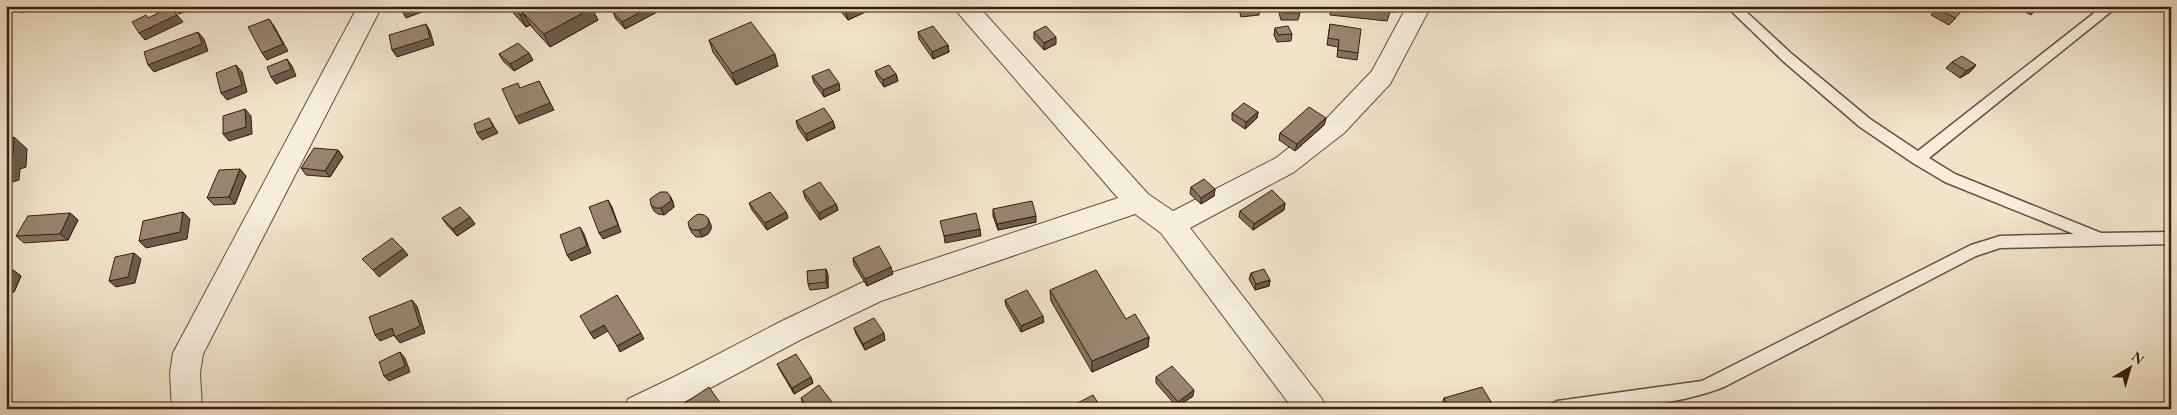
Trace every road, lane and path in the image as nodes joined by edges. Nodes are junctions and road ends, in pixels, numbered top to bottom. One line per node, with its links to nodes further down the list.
1 (370, 6): 11 (street)
2 (964, 6): 7 (street)
3 (1419, 6): 8 (street)
4 (1732, 6): 6 (lane)
5 (2112, 6): 6 (lane)
6 (1918, 159): 10 (lane)
7 (1138, 202): 8 (street); 12 (street)
8 (1171, 225): 13 (street)
9 (2171, 238): 10 (lane)
10 (2102, 239): 14 (lane)
11 (187, 409)
12 (639, 409)
13 (1311, 409)
14 (1557, 409)

